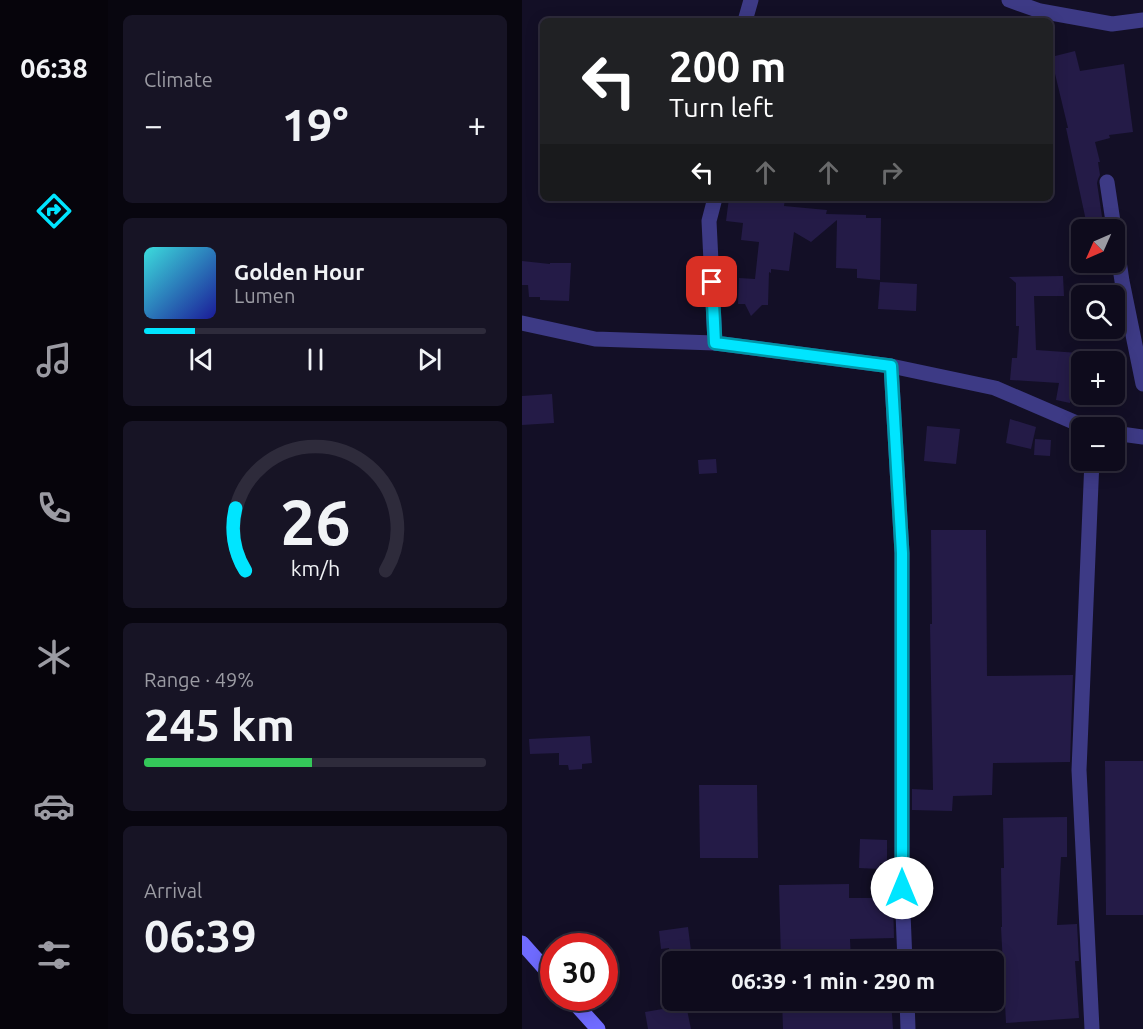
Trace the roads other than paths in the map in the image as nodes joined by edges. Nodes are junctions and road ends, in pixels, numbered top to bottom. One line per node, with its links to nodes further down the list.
1 (752, 0): 3 (street)
2 (1009, 0): 4 (street)
3 (746, 18)
4 (1143, 20)
5 (1107, 182): 10 (street)
6 (713, 201): 8 (street)
7 (522, 323): 8 (street)
8 (715, 343): 9 (street)
9 (891, 366): 11 (street); 16 (street)
10 (1143, 384)
11 (1071, 421)
12 (1125, 435): 13 (street)
13 (1143, 437)
14 (1092, 471): 22 (street)
15 (522, 943): 17 (main road)
16 (905, 951)
17 (540, 963)
18 (582, 1011): 20 (main road)
19 (907, 1011): 21 (street)
20 (598, 1029)
21 (908, 1029)
22 (1092, 1029)

